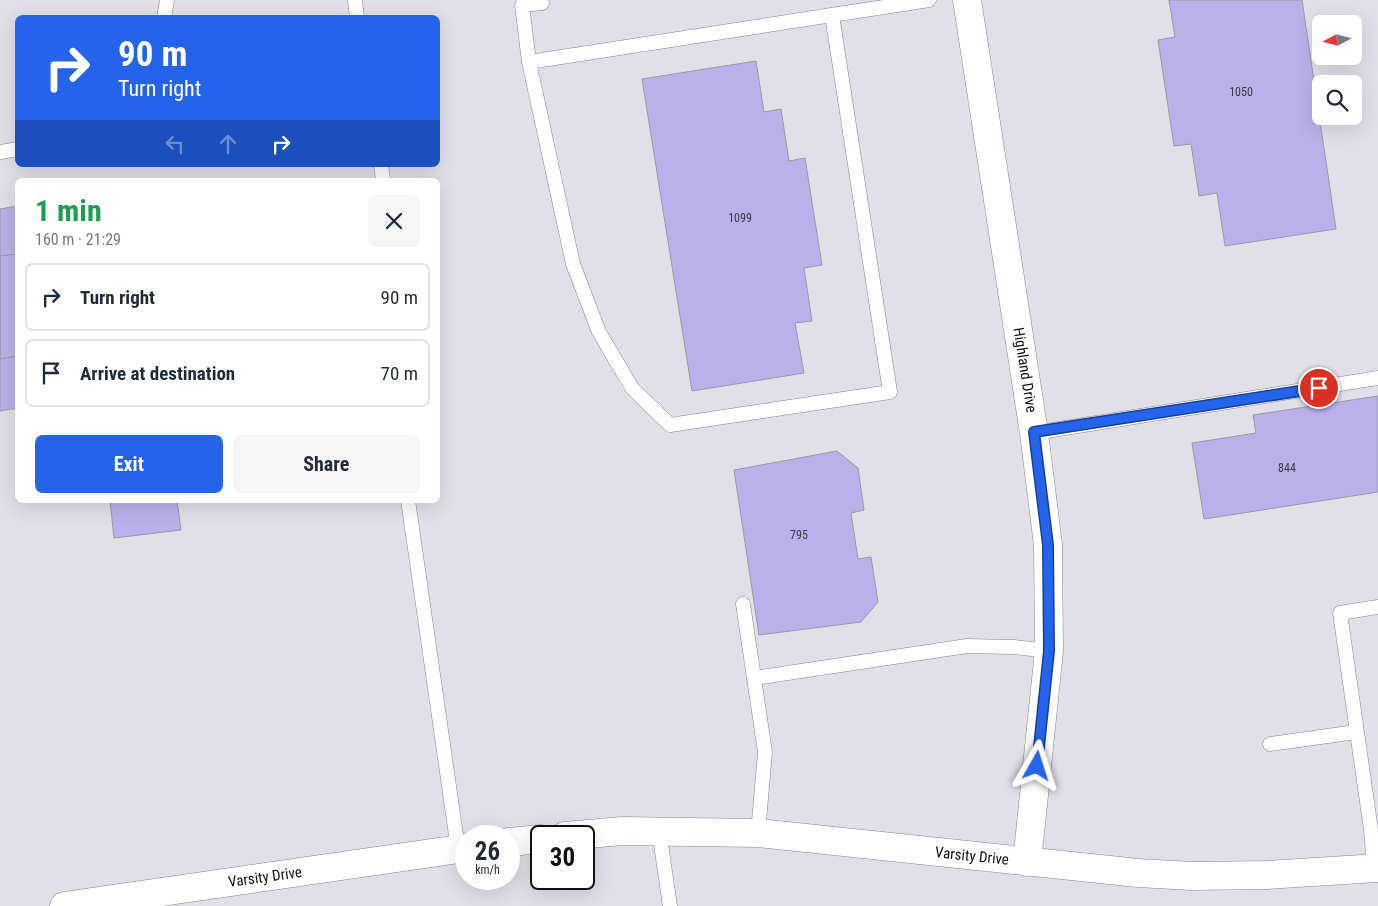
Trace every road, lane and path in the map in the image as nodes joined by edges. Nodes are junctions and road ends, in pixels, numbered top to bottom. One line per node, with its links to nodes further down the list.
1 (167, 0): 6 (lane)
2 (355, 0): 7 (lane)
3 (929, 0): 8 (lane)
4 (967, 0): 13 (street, Highland Drive)
5 (542, 3): 9 (lane)
6 (164, 15)
7 (358, 15)
8 (832, 15): 9 (lane); 9 (lane)
9 (529, 62)
10 (15, 150): 11 (lane)
11 (0, 152)
12 (1378, 378): 13 (lane)
13 (1034, 432): 17 (street, Highland Drive)
14 (408, 503): 21 (lane)
15 (743, 604): 18 (lane)
16 (1378, 607): 19 (lane)
17 (1049, 651): 18 (lane); 26 (street, Highland Drive)
18 (754, 678): 24 (lane)
19 (1356, 732): 20 (lane); 27 (lane)
20 (1270, 744)
21 (458, 825)
22 (659, 831): 23 (street, Varsity Drive); 24 (street, Varsity Drive); 29 (lane)
23 (595, 833)
24 (758, 833): 26 (street, Varsity Drive)
25 (455, 849): 28 (street, Varsity Drive)
26 (1027, 862): 27 (street, Varsity Drive)
27 (1376, 868)
28 (64, 906)
29 (670, 906)

